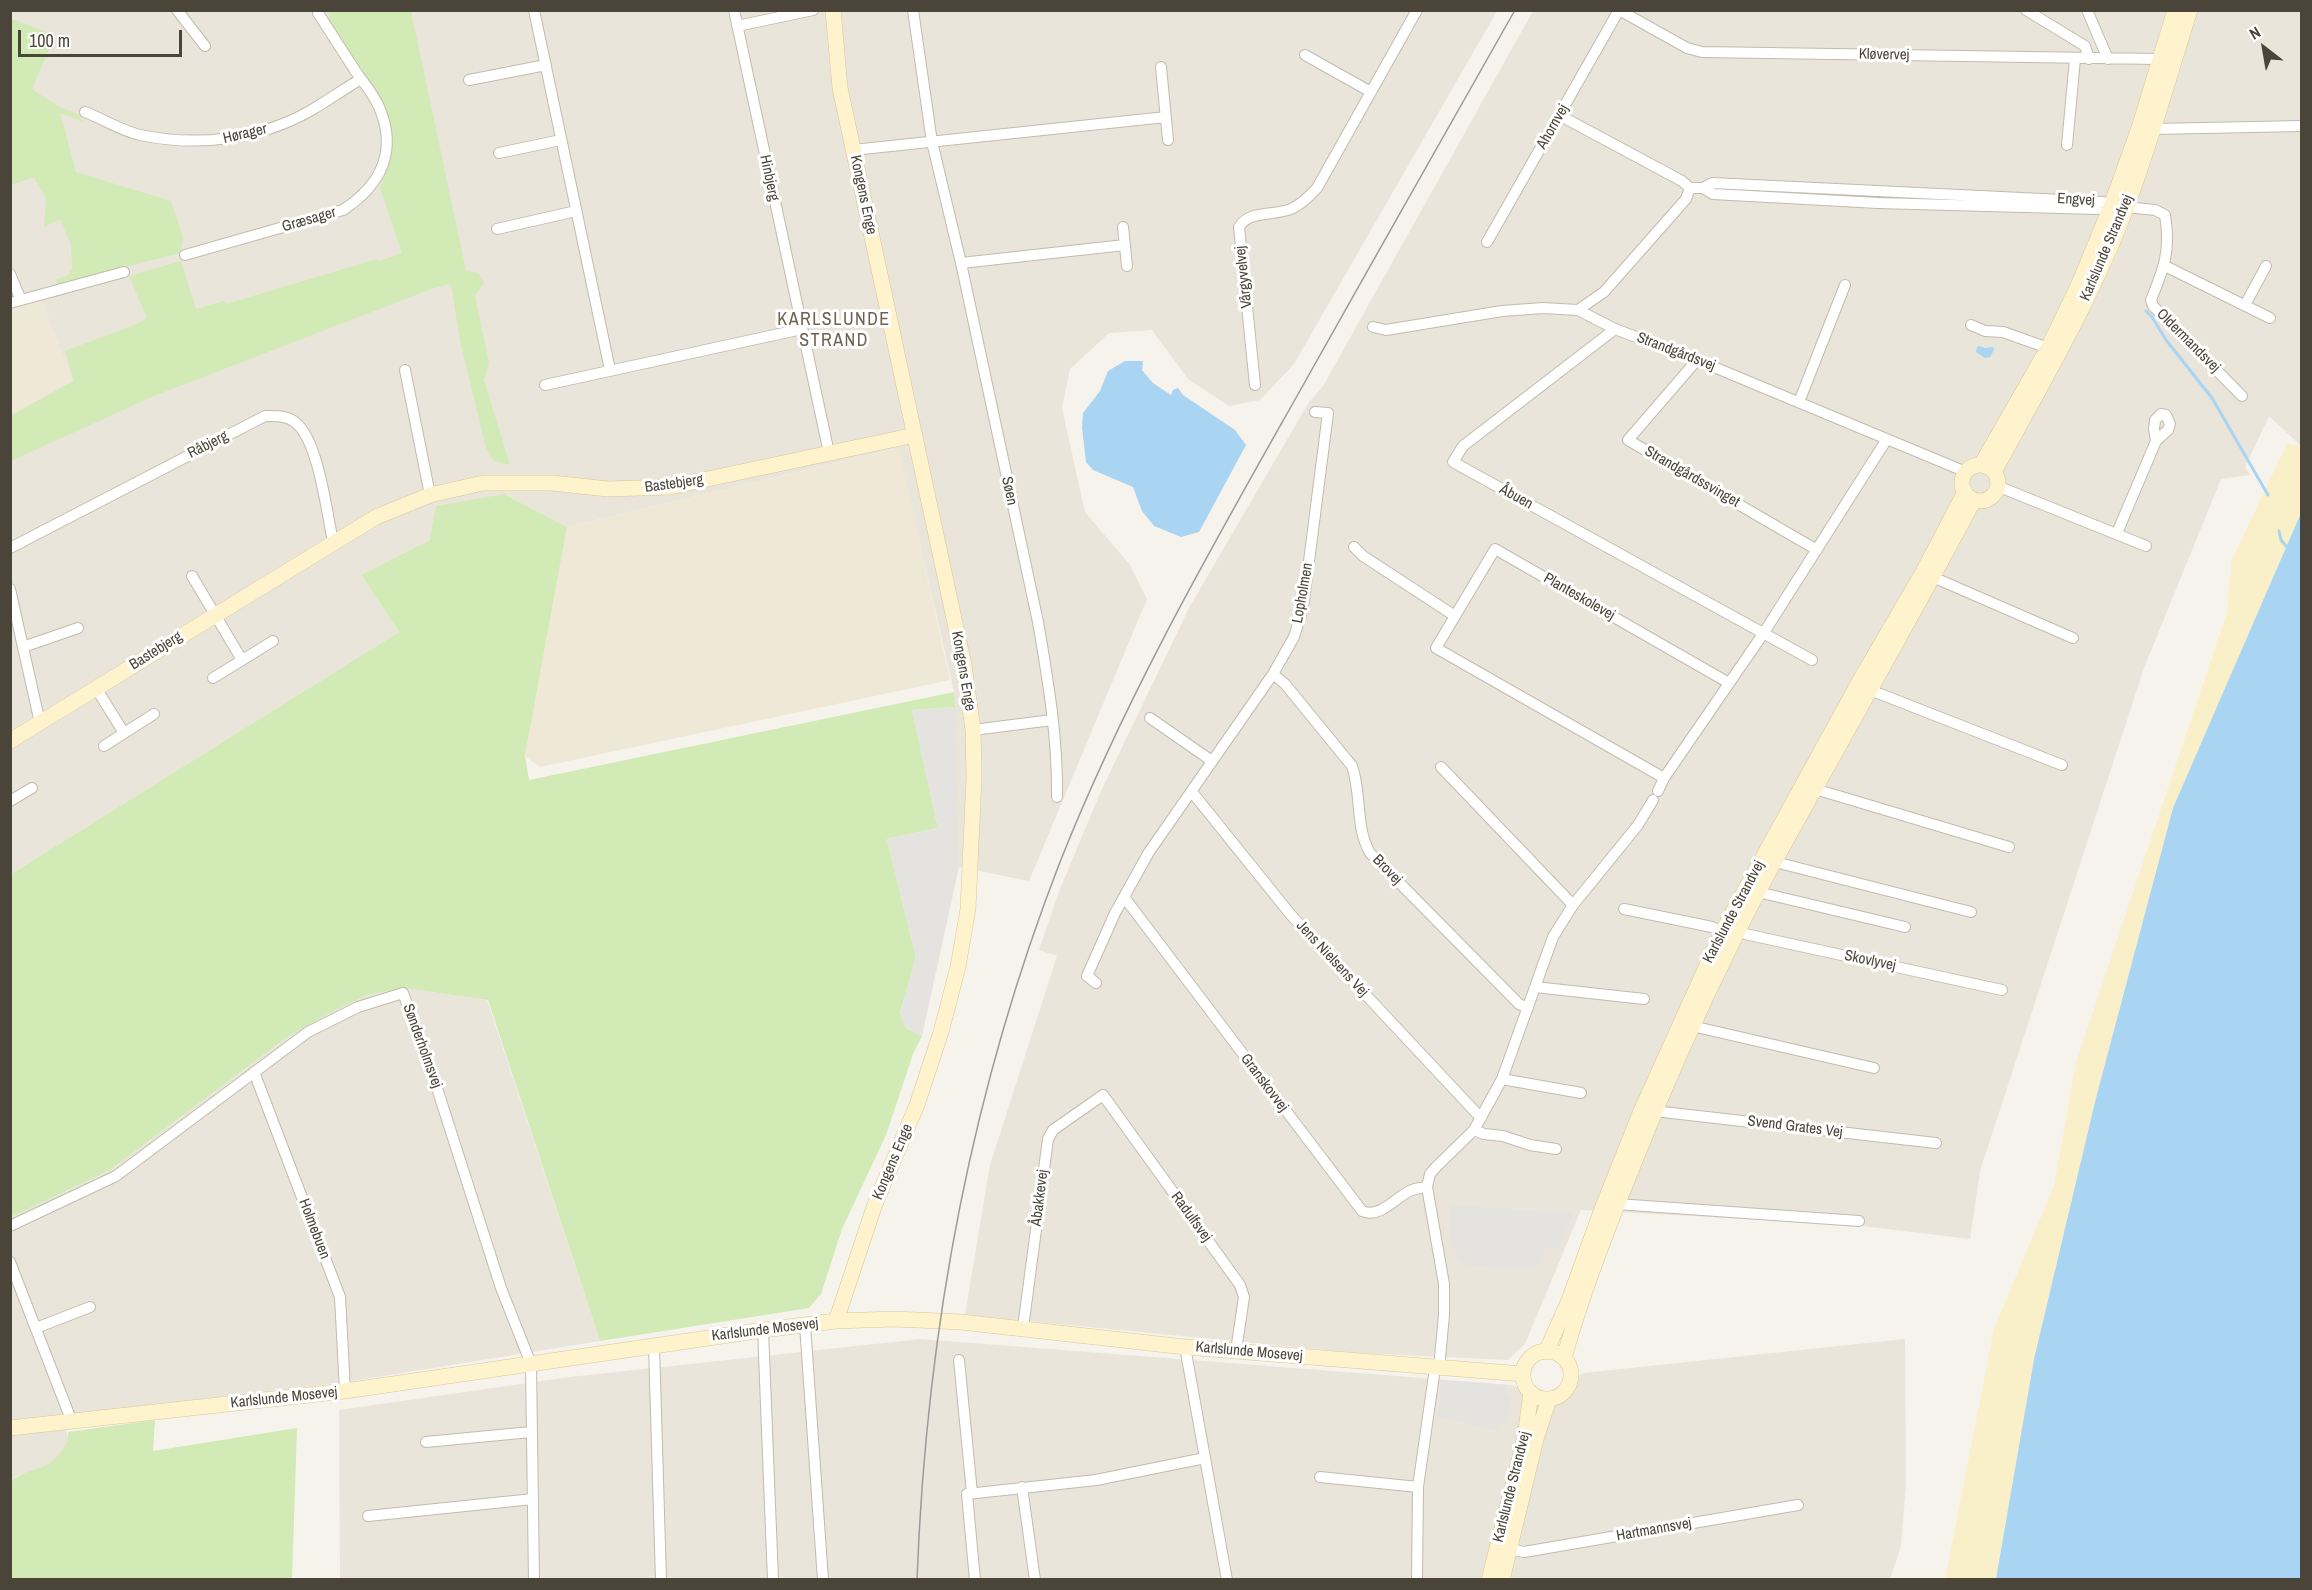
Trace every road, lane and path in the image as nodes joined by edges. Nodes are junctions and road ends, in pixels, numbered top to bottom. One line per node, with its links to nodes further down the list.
1 (177, 10): 15 (street)
2 (319, 10): 23 (street, Græsager)
3 (534, 10): 21 (street)
4 (734, 10): 14 (street, Hinbjerg)
5 (813, 10): 14 (street)
6 (833, 10): 35 (street, Kongens Enge)
7 (913, 10): 33 (street, Søen)
8 (1417, 10): 25 (street, Vårgyvelvej)
9 (1619, 10): 17 (street, Kløvervej); 27 (street, Ahornvej)
10 (2026, 10): 18 (street)
11 (2087, 10): 19 (street)
12 (2175, 10): 20 (street, Karlslunde Strandvej)
13 (2190, 10): 30 (street, Karlslunde Strandvej)
14 (737, 26): 58 (street, Hinbjerg)
15 (205, 46)
16 (1305, 55): 25 (street)
17 (2075, 59): 18 (street, Kløvervej); 34 (street)
18 (2089, 59): 19 (street, Kløvervej)
19 (2108, 59): 20 (street, Kløvervej)
20 (2159, 59): 38 (street, Karlslunde Strandvej)
21 (546, 64): 24 (street); 31 (street)
22 (1161, 67): 28 (street)
23 (361, 79): 26 (street, Hørager); 44 (street, Græsager)
24 (469, 80)
25 (1371, 92): 65 (street, Vårgyvelvej)
26 (85, 112)
27 (1559, 115): 37 (street); 42 (street, Ahornvej)
28 (1166, 117): 32 (street); 33 (street)
29 (2301, 126): 30 (street)
30 (2153, 129): 38 (street, Karlslunde Strandvej)
31 (561, 140): 36 (street); 39 (street)
32 (1168, 140)
33 (932, 141): 35 (street); 45 (street, Søen)
34 (2067, 145)
35 (853, 150): 69 (street, Kongens Enge)
36 (499, 153)
37 (1690, 188): 38 (street, Engvej); 54 (street)
38 (2119, 207): 47 (street, Oldermandsvej); 60 (street, Karlslunde Strandvej); 74 (street, Karlslunde Strandvej)
39 (576, 211): 41 (street); 63 (street)
40 (1123, 227): 43 (street)
41 (497, 229)
42 (1486, 242)
43 (1125, 245): 45 (street); 46 (street)
44 (185, 255)
45 (961, 263): 102 (street, Søen)
46 (1127, 266)
47 (2165, 266): 53 (street); 66 (street, Oldermandsvej)
48 (2266, 266): 53 (street)
49 (124, 272): 52 (street)
50 (10, 274): 52 (street)
51 (1845, 285): 67 (street)
52 (16, 301)
53 (2245, 305): 55 (street)
54 (1578, 310): 57 (street, Strandgårdsvej); 59 (street, Strandgårdsvej)
55 (2270, 318)
56 (1971, 325): 60 (street)
57 (1373, 327)
58 (802, 329): 63 (street); 72 (street, Hinbjerg)
59 (1615, 329): 61 (street, Strandgårdsvej); 89 (street, Åbuen)
60 (2048, 348): 74 (street, Karlslunde Strandvej)
61 (1697, 360): 67 (street, Strandgårdsvej); 82 (street, Strandgårdssvinget)
62 (405, 370): 75 (street)
63 (610, 370): 64 (street)
64 (545, 385)
65 (1255, 385)
66 (2242, 396)
67 (1799, 402): 70 (street, Strandgårdsvej)
68 (1315, 412): 95 (street, Lopholmen)
69 (915, 435): 72 (street, Bastebjerg); 104 (street, Kongens Enge)
70 (1887, 439): 73 (street, Strandgårdsvej); 82 (street)
71 (2156, 441): 77 (street)
72 (829, 453): 75 (street, Bastebjerg)
73 (1966, 472): 74 (street); 76 (street)
74 (1991, 474): 76 (street); 77 (street)
75 (430, 495): 78 (street, Bastebjerg)
76 (1970, 496): 83 (street, Karlslunde Strandvej)
77 (2117, 533): 79 (street)
78 (333, 542): 81 (street, Råbjerg); 86 (street, Bastebjerg)
79 (2146, 546)
80 (1354, 547): 87 (street)
81 (10, 548)
82 (1817, 550): 89 (street)
83 (1928, 575): 90 (street); 99 (street, Karlslunde Strandvej); 126 (street, Karlslunde Strandvej)
84 (192, 576): 86 (street)
85 (10, 589): 92 (street)
86 (216, 615): 93 (street); 98 (street, Bastebjerg)
87 (1455, 615): 97 (street, Planteskolevej); 111 (street, Planteskolevej)
88 (78, 628): 92 (street)
89 (1763, 634): 94 (street); 97 (street)
90 (2073, 638)
91 (273, 641): 93 (street)
92 (23, 647): 103 (street)
93 (242, 660): 96 (street)
94 (1812, 660)
95 (1273, 674): 108 (street, Lopholmen); 131 (street, Brovej)
96 (213, 678)
97 (1729, 683): 111 (street)
98 (96, 688): 103 (street, Bastebjerg); 105 (street)
99 (1870, 690): 109 (street); 113 (street, Karlslunde Strandvej)
100 (154, 714): 105 (street)
101 (1150, 718): 108 (street)
102 (1052, 720): 104 (street); 115 (street, Søen)
103 (39, 723): 106 (street, Bastebjerg)
104 (973, 730): 149 (street, Kongens Enge)
105 (124, 733): 107 (street)
106 (10, 741)
107 (104, 746)
108 (1212, 761): 114 (street, Lopholmen)
109 (2062, 765)
110 (1441, 766): 121 (street)
111 (1664, 778): 121 (street)
112 (32, 788): 116 (street)
113 (1815, 789): 117 (street); 118 (street, Karlslunde Strandvej)
114 (1192, 792): 120 (street, Lopholmen); 139 (street, Jens Nielsens Vej)
115 (1057, 797)
116 (10, 801)
117 (2009, 847)
118 (1775, 862): 119 (street, Karlslunde Strandvej); 123 (street, Karlslunde Strandvej)
119 (1758, 892): 124 (street); 125 (street, Karlslunde Strandvej)
120 (1124, 897): 127 (street, Lopholmen); 143 (street, Granskovvej)
121 (1573, 905): 128 (street)
122 (1624, 909): 126 (street)
123 (1971, 912)
124 (1905, 927)
125 (1738, 930): 129 (street, Skovlyvej); 132 (street, Karlslunde Strandvej)
126 (1722, 932): 157 (street, Karlslunde Strandvej)
127 (1096, 983)
128 (1535, 987): 130 (street); 131 (street)
129 (2002, 990)
130 (1644, 999)
131 (1528, 1008): 135 (street)
132 (1692, 1026): 133 (street); 138 (street, Karlslunde Strandvej)
133 (1874, 1068)
134 (254, 1072): 146 (street, Sønderholmsvej); 160 (street, Sønderholmsvej); 163 (street, Holmebuen)
135 (1502, 1079): 136 (street); 139 (street)
136 (1581, 1093)
137 (1103, 1095): 152 (street, Åbakkevej); 156 (street, Radulfsvej)
138 (1654, 1111): 141 (street, Svend Grates Vej); 144 (street, Karlslunde Strandvej)
139 (1481, 1118): 140 (street)
140 (1474, 1130): 142 (street); 143 (street)
141 (1936, 1143)
142 (1556, 1149)
143 (1427, 1187): 161 (street)
144 (1617, 1204): 145 (street); 158 (street, Karlslunde Strandvej)
145 (1859, 1221)
146 (10, 1227)
147 (10, 1262): 151 (street)
148 (90, 1307): 151 (street)
149 (836, 1321): 150 (street, Karlslunde Mosevej); 152 (street, Karlslunde Mosevej)
150 (805, 1325): 153 (street, Karlslunde Mosevej); 182 (street)
151 (36, 1328): 166 (street)
152 (1023, 1328): 155 (street, Karlslunde Mosevej)
153 (763, 1329): 154 (street, Karlslunde Mosevej); 181 (street)
154 (654, 1346): 160 (street, Karlslunde Mosevej); 180 (street)
155 (1185, 1347): 156 (street, Karlslunde Mosevej); 170 (street)
156 (1236, 1350): 161 (street, Karlslunde Mosevej)
157 (1546, 1352): 158 (street); 162 (street)
158 (1564, 1358): 165 (street)
159 (959, 1360): 174 (street)
160 (531, 1364): 163 (street, Karlslunde Mosevej); 168 (street)
161 (1437, 1368): 162 (street, Karlslunde Mosevej); 173 (street)
162 (1523, 1374): 164 (street)
163 (345, 1391): 166 (street, Karlslunde Mosevej)
164 (1531, 1393): 165 (street); 187 (street, Karlslunde Strandvej)
165 (1550, 1399): 178 (street, Karlslunde Strandvej)
166 (72, 1422): 167 (street, Karlslunde Mosevej)
167 (10, 1428)
168 (531, 1432): 169 (street); 175 (street)
169 (426, 1442)
170 (1205, 1458): 172 (street); 185 (street)
171 (1320, 1477): 173 (street)
172 (1022, 1487): 174 (street); 184 (street)
173 (1418, 1487): 186 (street)
174 (969, 1494): 183 (street)
175 (532, 1499): 177 (street); 179 (street)
176 (1798, 1505): 178 (street, Hartmannsvej)
177 (368, 1516)
178 (1509, 1550): 188 (street, Karlslunde Strandvej)
179 (534, 1580)
180 (661, 1580)
181 (773, 1580)
182 (823, 1580)
183 (975, 1580)
184 (1035, 1580)
185 (1227, 1580)
186 (1417, 1580)
187 (1489, 1580)
188 (1502, 1580)

